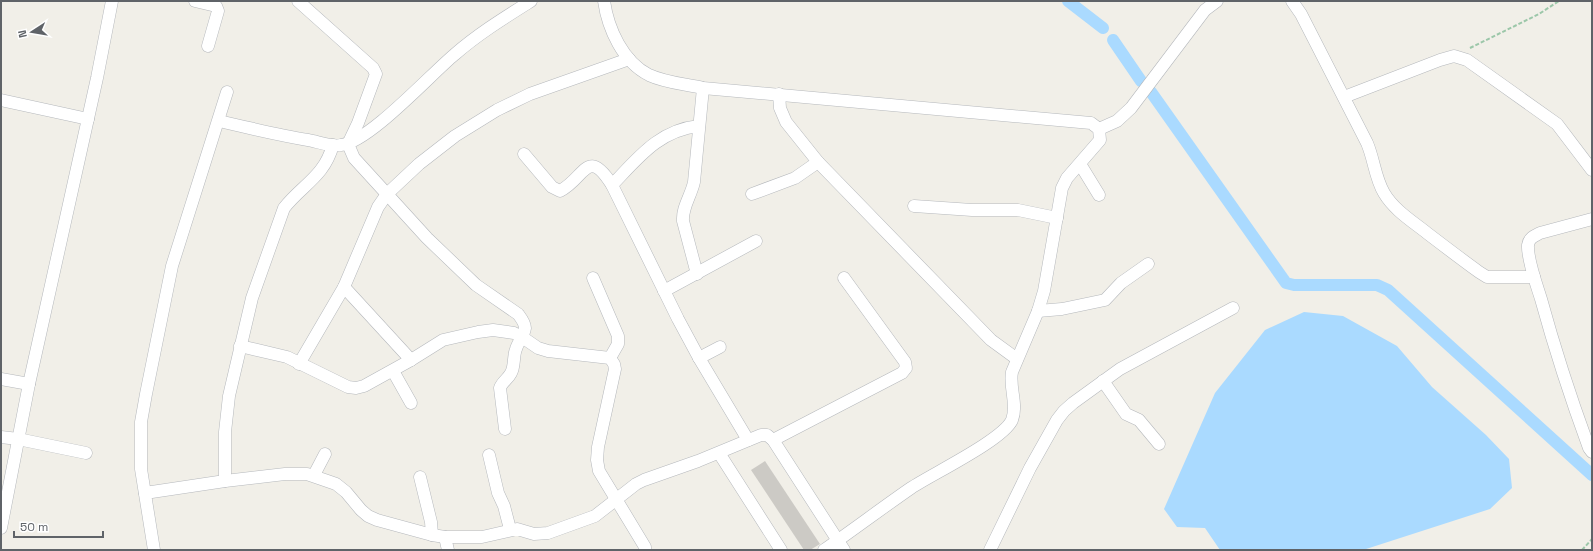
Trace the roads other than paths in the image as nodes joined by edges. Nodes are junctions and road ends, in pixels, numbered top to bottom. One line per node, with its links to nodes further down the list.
1 (112, 1): 15 (street)
2 (195, 1): 8 (street)
3 (298, 1): 19 (street)
4 (531, 1): 19 (street)
5 (604, 1): 9 (street)
6 (1217, 1): 18 (street)
7 (1292, 1): 13 (street)
8 (208, 46)
9 (629, 59): 10 (street); 26 (street)
10 (703, 88): 12 (street); 17 (street)
11 (227, 92): 16 (street)
12 (779, 94): 18 (street); 22 (street)
13 (1344, 97): 24 (street); 35 (street)
14 (1, 100): 15 (street)
15 (88, 119): 53 (street)
16 (219, 121): 20 (street); 69 (street)
17 (699, 126): 25 (street); 34 (street)
18 (1099, 129): 23 (street)
19 (348, 144): 20 (street); 26 (street)
20 (333, 145): 43 (street)
21 (524, 154): 25 (street)
22 (818, 162): 27 (street); 48 (street)
23 (1080, 164): 28 (street); 30 (street)
24 (1592, 170)
25 (612, 185): 39 (street)
26 (387, 194): 38 (street); 42 (street)
27 (752, 194)
28 (1099, 195)
29 (914, 206): 30 (street)
30 (1057, 218): 41 (street)
31 (1592, 219): 35 (street)
32 (756, 240): 34 (street)
33 (1148, 264): 41 (street)
34 (697, 274): 39 (street)
35 (1534, 277): 61 (street)
36 (594, 278): 45 (street)
37 (844, 278): 59 (street)
38 (344, 287): 47 (street); 49 (street)
39 (664, 291): 46 (street)
40 (1233, 308): 52 (street)
41 (1038, 311): 48 (street)
42 (522, 337): 45 (street); 47 (street); 55 (street)
43 (240, 346): 49 (street); 68 (street)
44 (720, 347): 46 (street)
45 (610, 358): 70 (street)
46 (699, 358): 58 (street)
47 (411, 360): 50 (street)
48 (1017, 360): 76 (street)
49 (299, 364): 50 (street)
50 (393, 371): 54 (street)
51 (1, 379): 53 (street)
52 (1103, 381): 60 (street); 82 (street)
53 (29, 384): 57 (street)
54 (412, 403)
55 (505, 429)
56 (1, 437): 57 (street)
57 (18, 439): 62 (street); 71 (street)
58 (748, 440): 59 (street); 63 (street)
59 (773, 440): 76 (street)
60 (1159, 444)
61 (1592, 452)
62 (86, 453)
63 (719, 453): 70 (street); 80 (street)
64 (325, 454): 66 (street)
65 (489, 455): 73 (street)
66 (314, 475): 68 (street); 74 (street)
67 (420, 477): 74 (street)
68 (225, 481): 69 (street)
69 (145, 493): 77 (street)
70 (617, 499): 73 (street); 79 (street)
71 (4, 500): 72 (street)
72 (1, 528)
73 (510, 529): 75 (street)
74 (432, 535): 75 (street)
75 (445, 537): 78 (street)
76 (841, 545): 81 (street)
77 (154, 550)
78 (448, 550)
79 (645, 550)
80 (781, 550)
81 (824, 550)
82 (990, 550)

